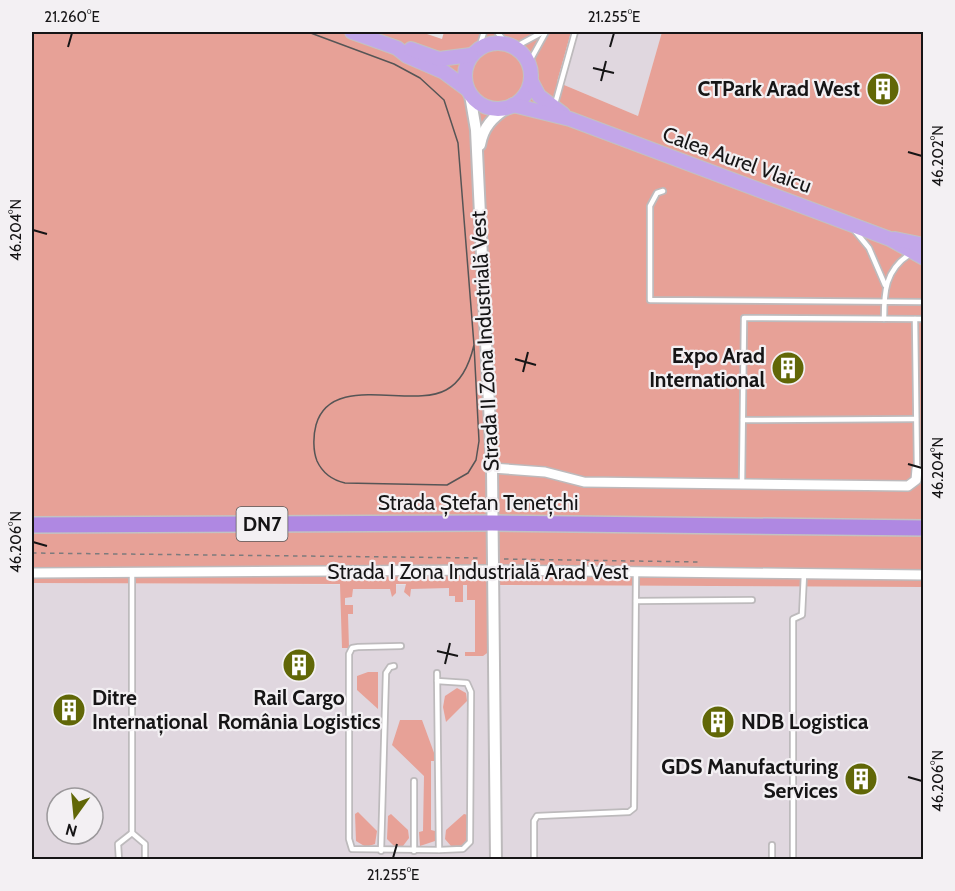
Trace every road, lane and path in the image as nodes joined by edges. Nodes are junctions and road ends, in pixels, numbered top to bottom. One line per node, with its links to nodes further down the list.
1 (352, 32): 7 (main road, Calea Aurel Vlaicu)
2 (484, 32): 8 (lane)
3 (497, 32): 6 (lane)
4 (544, 32): 6 (lane); 9 (lane)
5 (575, 32): 12 (lane)
6 (511, 45): 8 (main road, Calea Aurel Vlaicu); 9 (main road, Calea Aurel Vlaicu)
7 (397, 48): 8 (main road, Calea Aurel Vlaicu); 10 (main road, Calea Aurel Vlaicu)
8 (475, 52): 10 (main road)
9 (531, 75): 11 (main road); 12 (main road, Calea Aurel Vlaicu)
10 (468, 92): 11 (main road, Calea Aurel Vlaicu); 14 (street, Strada II Zona Industrială Vest)
11 (510, 107): 13 (main road, Calea Aurel Vlaicu); 14 (street, Strada II Zona Industrială Vest)
12 (555, 108): 13 (main road, Calea Aurel Vlaicu)
13 (570, 119): 16 (main road, Calea Aurel Vlaicu)
14 (477, 160): 26 (street, Strada II Zona Industrială Vest)
15 (663, 191): 20 (lane)
16 (846, 223): 17 (main road, Calea Aurel Vlaicu); 18 (lane)
17 (920, 252): 18 (lane)
18 (885, 285): 20 (lane)
19 (924, 302): 20 (lane)
20 (884, 303): 21 (lane)
21 (884, 319): 22 (lane); 25 (lane)
22 (915, 319): 23 (lane); 24 (lane)
23 (924, 319)
24 (916, 419): 25 (lane); 27 (lane)
25 (743, 420): 28 (lane)
26 (492, 468): 28 (street); 29 (street, Strada II Zona Industrială Vest)
27 (917, 469): 28 (street)
28 (742, 484)
29 (492, 523): 30 (highway, Strada Ștefan Tenețchi / DN7); 31 (highway, Strada Ștefan Tenețchi / DN7); 33 (street, Strada II Zona Industrială Vest)
30 (32, 525)
31 (924, 528)
32 (32, 554): 33 (path)
33 (492, 558): 34 (path); 35 (street, Strada II Zona Industrială Vest)
34 (708, 563)
35 (492, 570): 36 (street, Strada I Zona Industrială Arad Vest); 38 (street, Strada I Zona Industrială Arad Vest); 55 (street, Strada II Zona Industrială Vest)
36 (636, 572): 39 (street, Strada I Zona Industrială Arad Vest); 42 (lane)
37 (32, 573): 38 (street, Strada I Zona Industrială Arad Vest)
38 (132, 573): 48 (lane)
39 (804, 573): 40 (street, Strada I Zona Industrială Arad Vest); 58 (lane)
40 (924, 575)
41 (752, 600): 42 (lane)
42 (636, 601): 56 (lane)
43 (401, 646): 51 (lane)
44 (394, 666): 51 (lane)
45 (437, 673): 46 (lane)
46 (437, 681): 50 (lane); 50 (lane)
47 (414, 781): 52 (lane)
48 (132, 833): 53 (lane); 54 (lane)
49 (772, 845): 57 (lane)
50 (439, 850): 52 (lane)
51 (381, 851): 52 (lane)
52 (414, 851)
53 (119, 860)
54 (145, 860)
55 (496, 860)
56 (534, 860)
57 (772, 860)
58 (793, 860)

